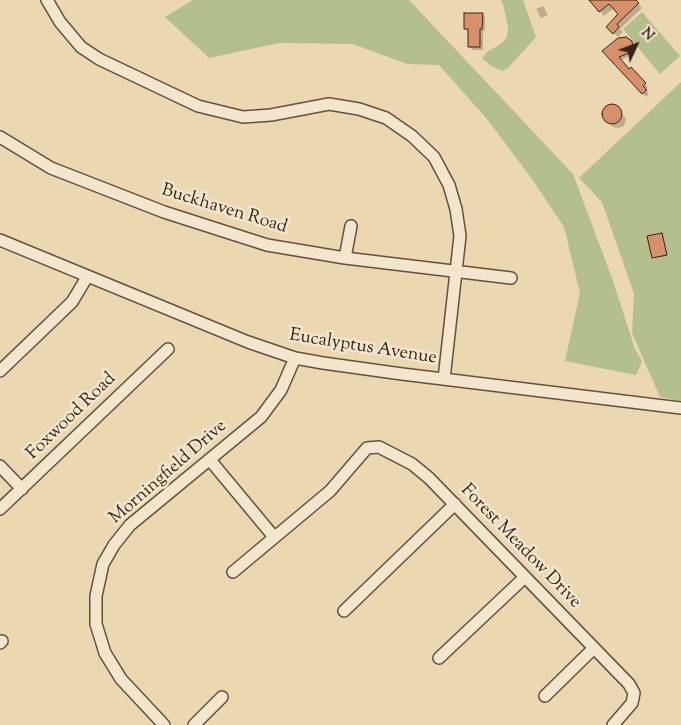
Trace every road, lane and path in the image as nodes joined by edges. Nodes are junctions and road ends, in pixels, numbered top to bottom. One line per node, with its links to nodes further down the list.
1 (47, 0): 6 (street)
2 (0, 137): 5 (street, Buckhaven Road)
3 (351, 226): 5 (street)
4 (0, 240): 7 (street, Eucalyptus Avenue)
5 (345, 258): 6 (street, Buckhaven Road)
6 (456, 271): 8 (street, Buckhaven Road); 12 (street)
7 (87, 277): 10 (street, Eucalyptus Avenue); 11 (street)
8 (511, 278)
9 (168, 350): 16 (street, Foxwood Road)
10 (296, 358): 12 (street, Eucalyptus Avenue); 14 (street, Morningfield Drive)
11 (0, 371)
12 (444, 379): 13 (street, Eucalyptus Avenue)
13 (681, 408)
14 (210, 460): 19 (street); 27 (street, Morningfield Drive)
15 (0, 466): 16 (street)
16 (22, 489): 18 (street, Foxwood Road)
17 (455, 504): 19 (street, Forest Meadow Drive); 21 (street, Forest Meadow Drive); 22 (street)
18 (0, 509)
19 (274, 537): 20 (street)
20 (233, 572)
21 (525, 577): 23 (street, Forest Meadow Drive); 24 (street)
22 (344, 611)
23 (594, 648): 25 (street); 29 (street, Forest Meadow Drive)
24 (439, 658)
25 (545, 696)
26 (222, 697): 28 (street)
27 (164, 725)
28 (194, 725)
29 (613, 725)

